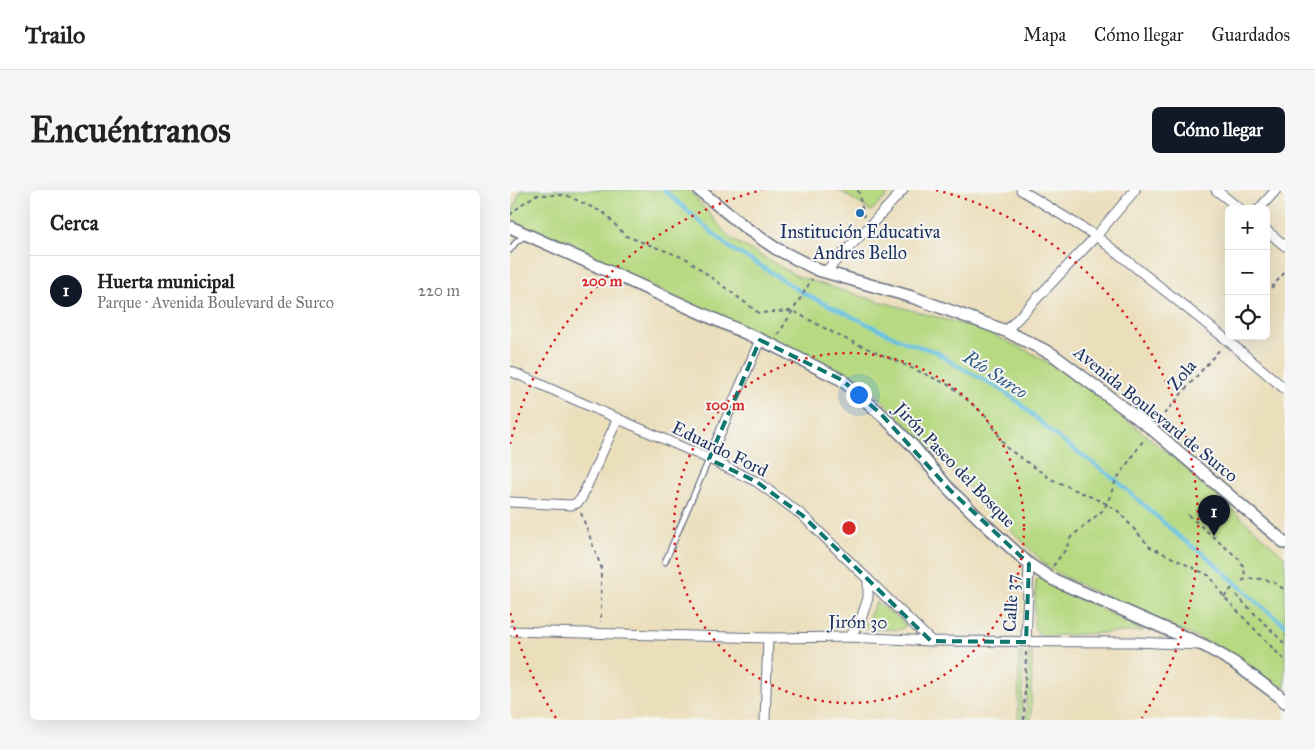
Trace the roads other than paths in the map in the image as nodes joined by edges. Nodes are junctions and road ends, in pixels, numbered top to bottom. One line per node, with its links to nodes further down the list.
1 (699, 190): 15 (street, Avenida Boulevard de Surco)
2 (903, 190): 15 (street)
3 (1021, 190): 12 (street)
4 (1135, 190): 12 (street)
5 (1216, 190): 7 (street)
6 (1276, 190): 8 (street)
7 (1235, 205)
8 (1263, 205)
9 (510, 227): 11 (street, Jirón Paseo del Bosque)
10 (1270, 233): 13 (street)
11 (526, 235): 14 (lane); 17 (street, Jirón Paseo del Bosque)
12 (1096, 236): 16 (street); 19 (street)
13 (1285, 246)
14 (510, 250)
15 (825, 272): 16 (street, Avenida Boulevard de Surco)
16 (1006, 331): 23 (street, Avenida Boulevard de Surco)
17 (760, 340): 21 (street); 25 (street, Jirón Paseo del Bosque)
18 (510, 371): 20 (street, Eduardo Ford)
19 (1285, 389)
20 (618, 418): 21 (street, Eduardo Ford); 22 (street)
21 (709, 459): 24 (lane); 26 (street, Eduardo Ford)
22 (510, 502)
23 (1285, 543)
24 (665, 562)
25 (1029, 564): 31 (street, Calle 37); 32 (street, Jirón Paseo del Bosque)
26 (868, 580): 28 (street); 30 (street, Eduardo Ford)
27 (510, 631): 29 (street, Jirón 30)
28 (850, 637): 29 (street, Jirón 30); 30 (street, Jirón 30)
29 (768, 638): 34 (street)
30 (931, 641): 31 (street, Jirón 30)
31 (1026, 642): 32 (street, Jirón 30)
32 (1205, 646): 33 (street, Jirón Paseo del Bosque)
33 (1285, 702)
34 (765, 720)

